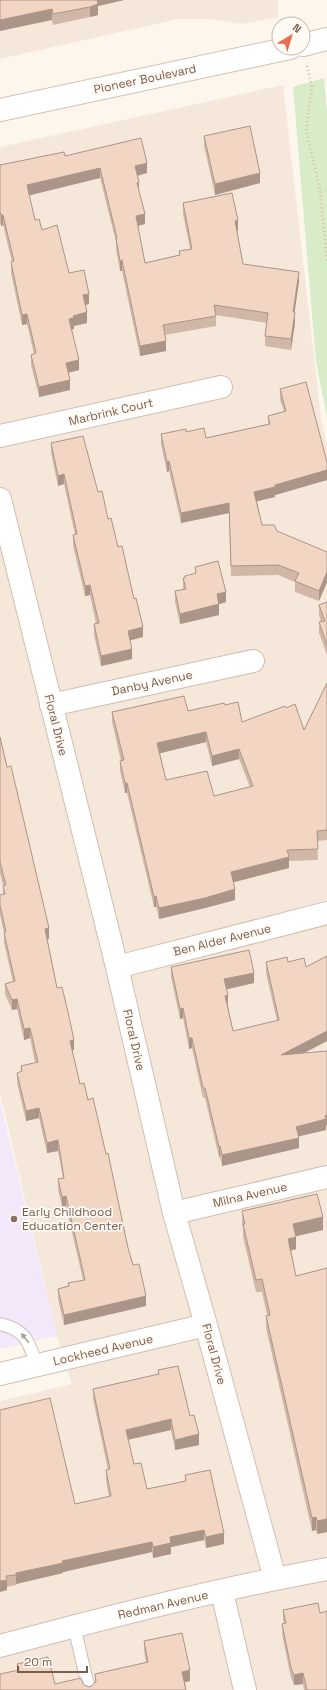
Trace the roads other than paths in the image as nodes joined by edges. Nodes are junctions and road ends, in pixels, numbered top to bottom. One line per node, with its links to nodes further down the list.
1 (327, 39): 2 (street, Pioneer Boulevard)
2 (311, 46)
3 (274, 56): 4 (street, Pioneer Boulevard)
4 (0, 110)
5 (221, 387): 6 (street, Marbrink Court)
6 (0, 436)
7 (0, 499): 9 (street, Floral Drive)
8 (253, 661): 9 (street, Danby Avenue)
9 (51, 705): 11 (street, Floral Drive)
10 (327, 913): 11 (street, Ben Alder Avenue)
11 (117, 967): 13 (street, Floral Drive)
12 (327, 1177): 13 (street, Milna Avenue)
13 (174, 1213): 15 (street, Floral Drive)
14 (0, 1324): 16 (lane, one-way to 14)
15 (206, 1325): 16 (street, Lockheed Avenue); 19 (street, Floral Drive)
16 (37, 1365): 17 (street, Lockheed Avenue)
17 (0, 1374)
18 (327, 1570): 19 (street, Redman Avenue)
19 (275, 1579): 20 (street, Redman Avenue)
20 (222, 1592): 21 (street, Redman Avenue); 24 (street)
21 (74, 1626): 22 (street, Redman Avenue); 23 (lane)
22 (0, 1646)
23 (90, 1690)
24 (245, 1690)

